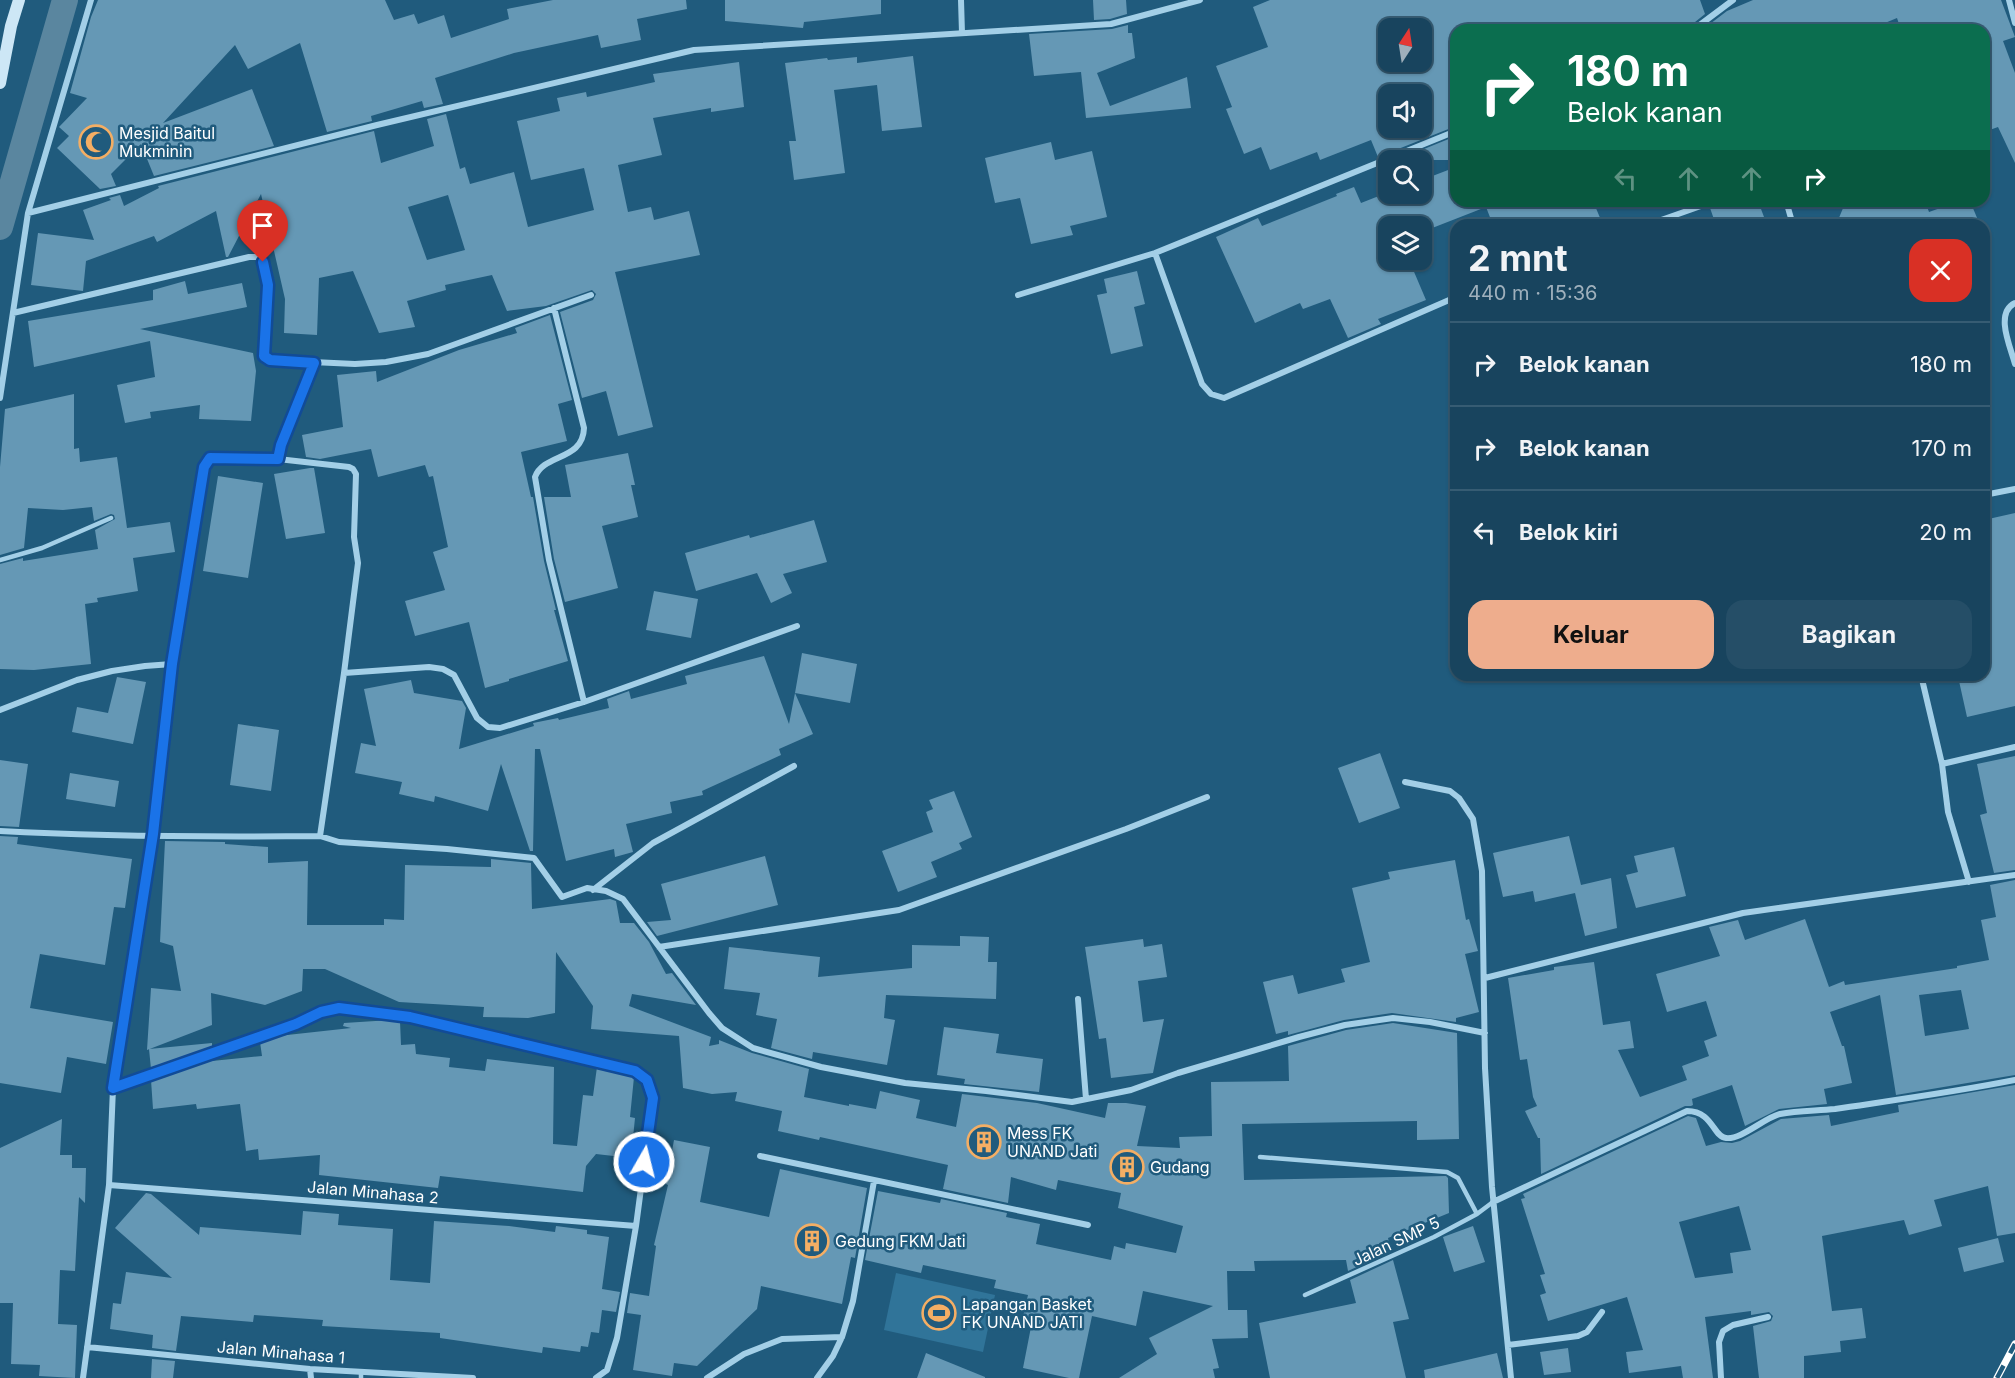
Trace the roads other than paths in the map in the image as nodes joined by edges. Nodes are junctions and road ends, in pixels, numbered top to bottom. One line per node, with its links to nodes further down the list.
1 (19, 0): 9 (main road)
2 (91, 0): 14 (street)
3 (961, 0): 10 (street)
4 (1200, 0): 10 (street)
5 (1732, 0): 8 (street)
6 (2009, 0): 7 (street)
7 (2015, 23)
8 (1702, 24)
9 (6, 25): 11 (main road)
10 (962, 33): 14 (street)
11 (0, 83)
12 (1450, 133): 16 (street)
13 (1698, 207): 15 (street)
14 (28, 213): 22 (street)
15 (1664, 219)
16 (1155, 253): 18 (street); 19 (street)
17 (591, 295): 21 (street)
18 (1018, 295)
19 (1450, 300)
20 (2015, 303): 24 (street)
21 (554, 308): 23 (street); 35 (street)
22 (14, 313): 23 (street); 25 (street)
23 (314, 363): 26 (street)
24 (2015, 364)
25 (0, 398)
26 (278, 459): 32 (street); 33 (street)
27 (2015, 489): 28 (street)
28 (1990, 494)
29 (111, 519): 30 (lane)
30 (0, 560)
31 (797, 626): 35 (street)
32 (172, 664): 36 (street); 43 (street)
33 (344, 673): 35 (street); 44 (street)
34 (1922, 681): 38 (street)
35 (584, 702)
36 (0, 710)
37 (2015, 747): 38 (street)
38 (1942, 764): 46 (street)
39 (794, 766): 47 (street)
40 (1405, 782): 49 (street)
41 (1207, 797): 48 (street)
42 (0, 831): 43 (street)
43 (153, 834): 44 (street); 53 (street)
44 (320, 836): 47 (street)
45 (2015, 875): 46 (street)
46 (1969, 882): 49 (street)
47 (593, 890): 48 (street)
48 (659, 947): 54 (street)
49 (1485, 978): 51 (street)
50 (1078, 999): 54 (street)
51 (1485, 1033): 54 (street); 59 (street)
52 (2015, 1080): 59 (street)
53 (113, 1088): 58 (street); 62 (street)
54 (1086, 1099)
55 (760, 1156): 57 (street)
56 (1260, 1157): 60 (lane)
57 (874, 1181): 61 (street); 66 (street)
58 (109, 1185): 62 (street, Jalan Minahasa 2); 68 (street)
59 (1493, 1202): 60 (lane, Jalan SMP 5); 67 (street)
60 (1477, 1214): 63 (lane, Jalan SMP 5)
61 (1088, 1225)
62 (636, 1226): 74 (street)
63 (1305, 1295)
64 (1602, 1312): 67 (street)
65 (1768, 1317): 78 (street)
66 (842, 1337): 75 (street); 76 (street)
67 (1508, 1345): 77 (street)
68 (87, 1347): 69 (street, Jalan Minahasa 1); 71 (street)
69 (310, 1369): 70 (street, Jalan Minahasa 1); 72 (street)
70 (361, 1375): 73 (street, Jalan Minahasa 1)
71 (83, 1378)
72 (311, 1378)
73 (473, 1378)
74 (596, 1378)
75 (707, 1378)
76 (817, 1378)
77 (1511, 1378)
78 (1721, 1378)

